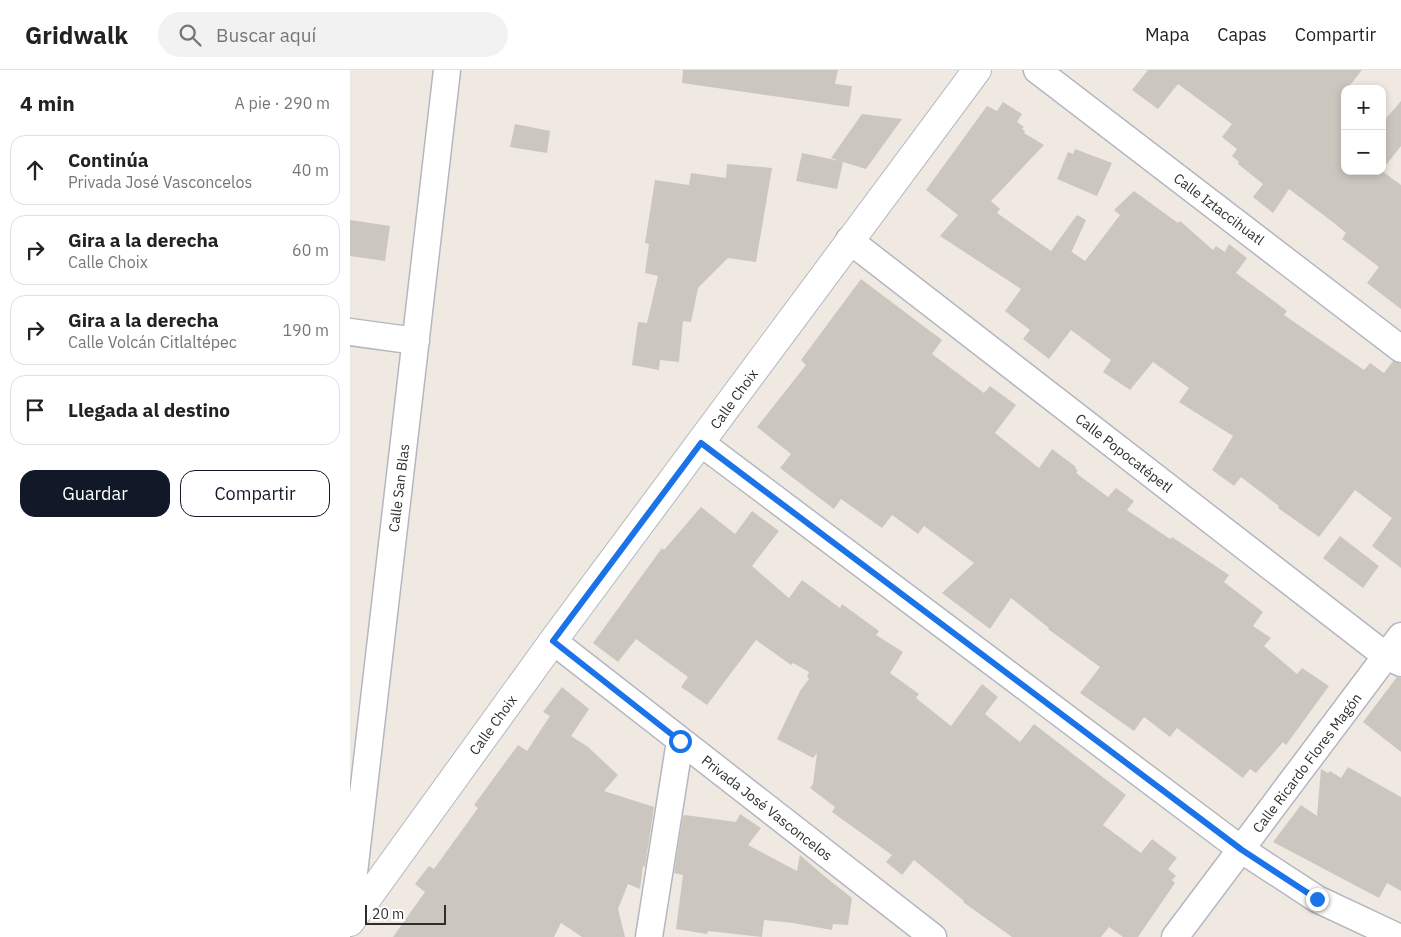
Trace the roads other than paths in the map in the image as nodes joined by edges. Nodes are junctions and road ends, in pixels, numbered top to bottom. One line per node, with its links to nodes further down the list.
1 (447, 70): 6 (street, Calle San Blas)
2 (977, 70): 4 (street, Calle Choix)
3 (1037, 70): 7 (street, Calle Iztaccihuatl)
4 (849, 240): 8 (street, Calle Choix); 10 (street, Calle Popocatépetl)
5 (350, 332): 6 (street)
6 (416, 341): 13 (street, Calle San Blas)
7 (1401, 349)
8 (701, 443): 9 (street, Calle Choix); 12 (street)
9 (553, 641): 11 (street, Privada José Vasconcelos); 14 (street, Calle Choix)
10 (1396, 652): 12 (street, Calle Ricardo Flores Magón)
11 (680, 741): 15 (street); 16 (street, Privada José Vasconcelos)
12 (1242, 850): 17 (street, Calle Ricardo Flores Magón); 18 (street)
13 (350, 907)
14 (350, 922)
15 (649, 937)
16 (933, 937)
17 (1175, 937)
18 (1398, 937)

